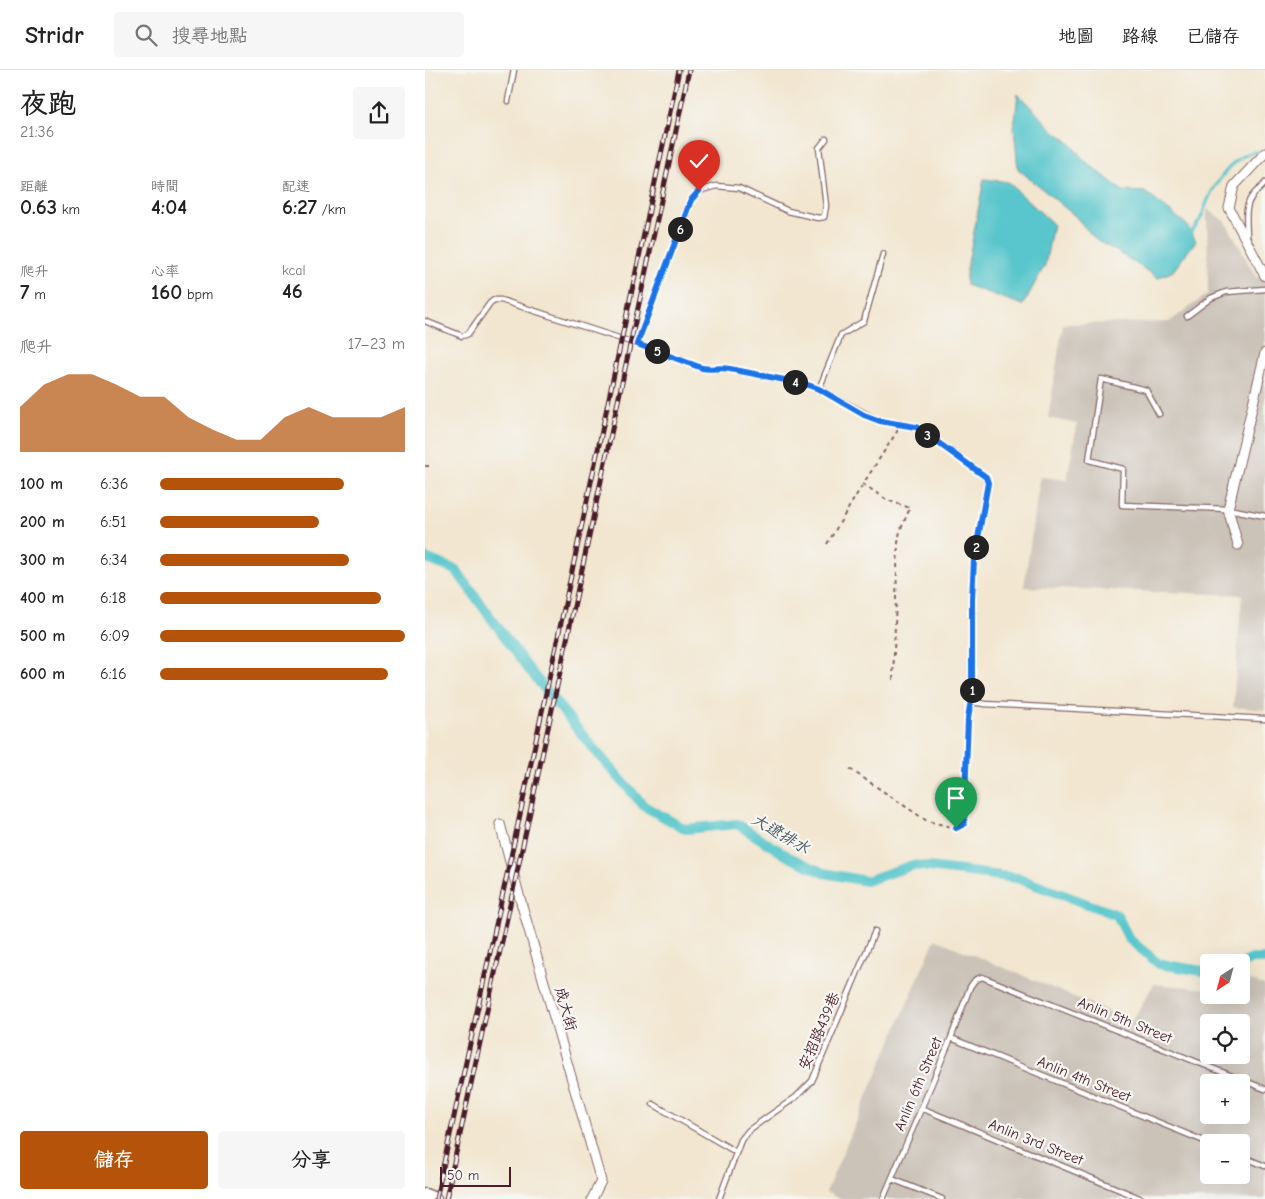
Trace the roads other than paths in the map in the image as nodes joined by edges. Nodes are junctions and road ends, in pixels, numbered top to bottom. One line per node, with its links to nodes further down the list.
1 (514, 70): 2 (lane)
2 (508, 101)
3 (826, 139): 12 (lane)
4 (1265, 153): 6 (street)
5 (1265, 183): 6 (lane)
6 (1247, 244): 8 (street)
7 (883, 254): 14 (lane)
8 (1265, 276)
9 (1265, 289): 10 (lane)
10 (1187, 316)
11 (425, 321): 12 (lane)
12 (637, 344): 14 (lane)
13 (1265, 353): 16 (street)
14 (819, 389): 19 (lane)
15 (1159, 414): 16 (lane)
16 (1229, 509): 17 (lane); 18 (street)
17 (1265, 516)
18 (1238, 545)
19 (1265, 720)
20 (500, 824): 34 (street, 成大街)
21 (875, 931): 28 (lane, 安招路439巷)
22 (975, 980): 23 (lane, Anlin 6th Street); 24 (lane, Anlin 5th Street)
23 (951, 1038): 26 (lane, Anlin 6th Street); 27 (lane, Anlin 4th Street)
24 (1265, 1089)
25 (653, 1104): 28 (lane)
26 (921, 1108): 31 (lane, Anlin 6th Street); 38 (lane, Anlin 3rd Street)
27 (1200, 1139)
28 (736, 1152): 35 (lane, 安招路439巷)
29 (1250, 1160): 30 (lane)
30 (1265, 1166)
31 (893, 1179): 36 (lane, Anlin 6th Street); 37 (lane)
32 (425, 1194): 33 (main road)
33 (435, 1199)
34 (592, 1199)
35 (719, 1199)
36 (883, 1199)
37 (942, 1199)
38 (1142, 1199)

